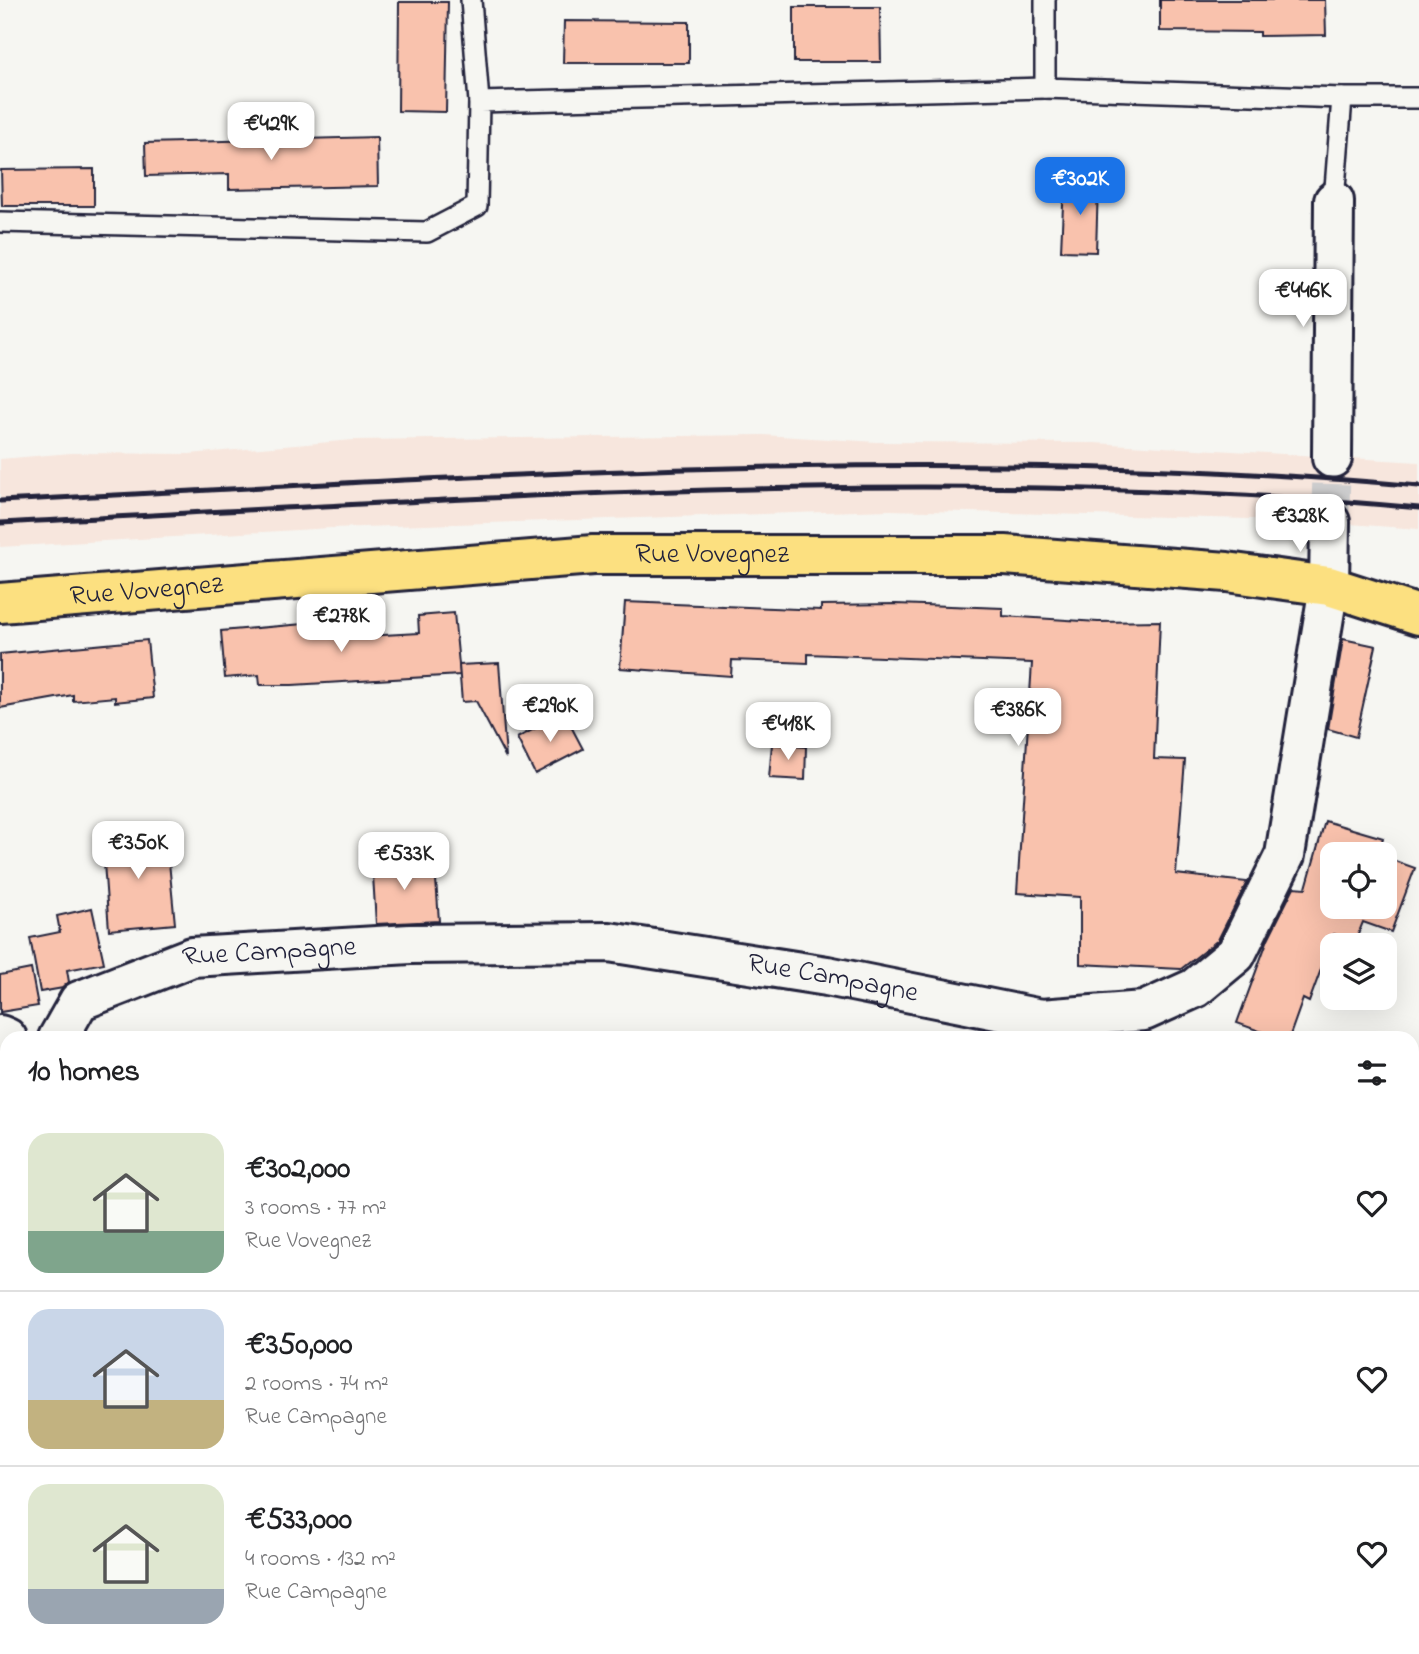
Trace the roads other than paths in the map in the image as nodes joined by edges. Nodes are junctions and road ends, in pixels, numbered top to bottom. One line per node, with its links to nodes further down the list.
1 (471, 0): 6 (lane)
2 (1045, 0): 3 (lane)
3 (1045, 88): 4 (lane); 6 (lane)
4 (1342, 98): 5 (lane); 7 (lane)
5 (1419, 98)
6 (479, 102): 8 (lane)
7 (1334, 201): 9 (street)
8 (0, 222)
9 (1332, 458)
10 (1330, 522): 11 (street, Rue Campagne)
11 (1329, 586): 12 (main road, Rue Vovegnez); 13 (main road, Rue Vovegnez); 14 (street, Rue Campagne)
12 (0, 603)
13 (1419, 615)
14 (62, 1031)

